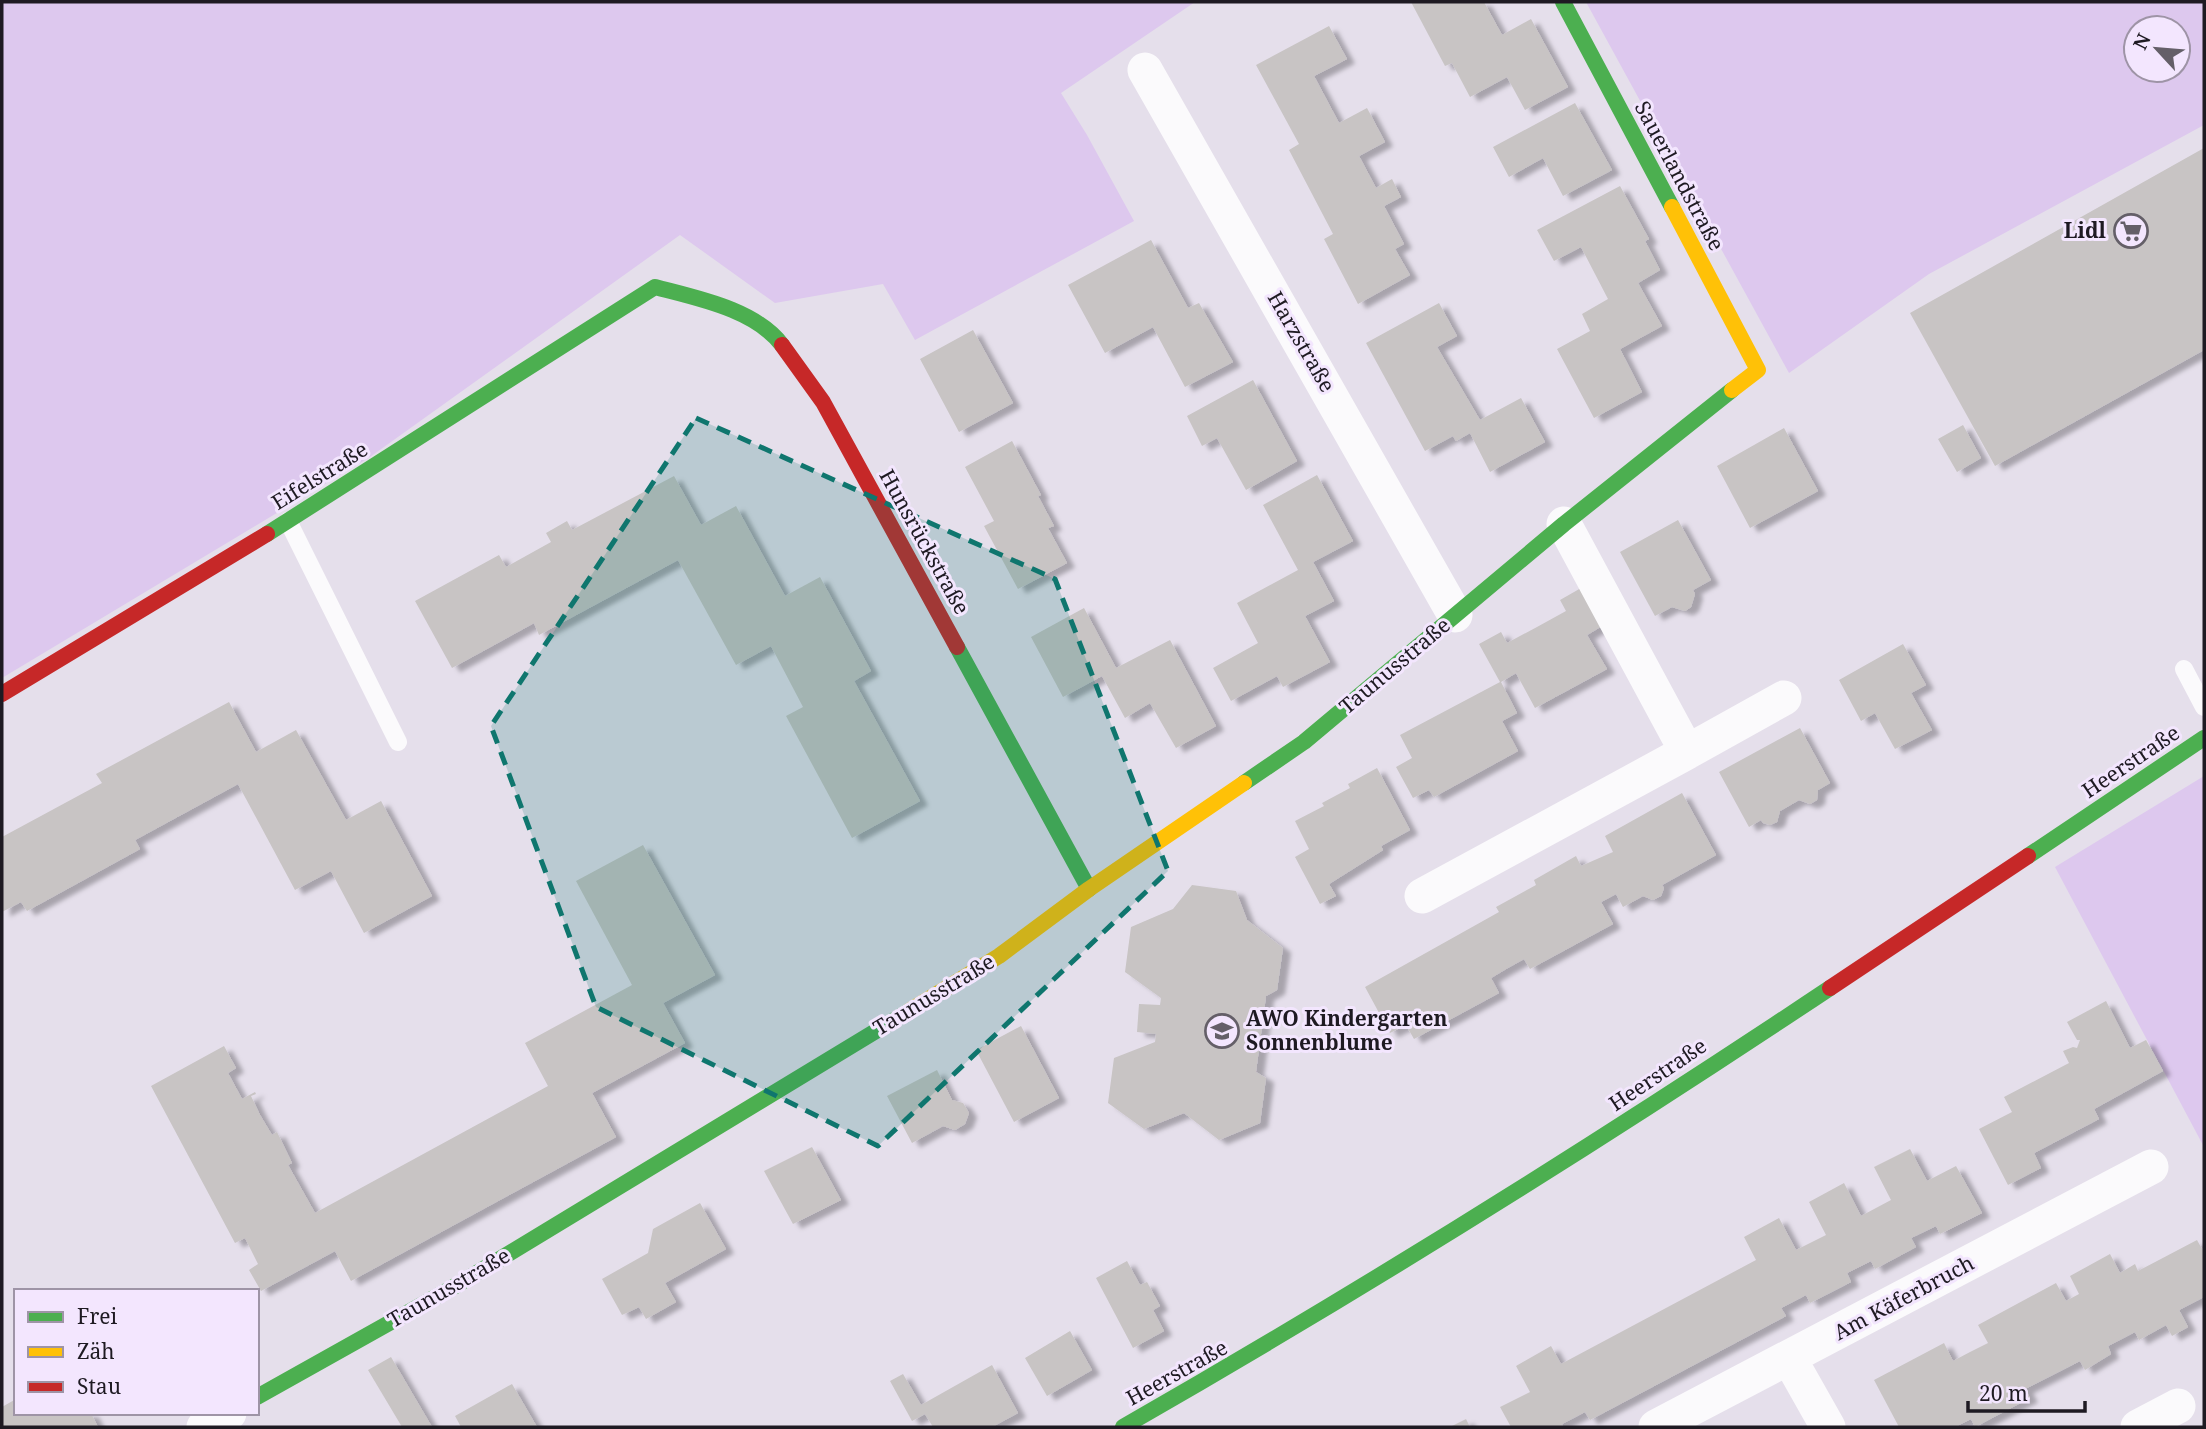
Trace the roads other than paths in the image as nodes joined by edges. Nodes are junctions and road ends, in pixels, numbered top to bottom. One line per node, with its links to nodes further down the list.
1 (1563, 2): 4 (street, Sauerlandstraße)
2 (1145, 70): 7 (street, Harzstraße)
3 (655, 287): 5 (street, Eifelstraße); 15 (street, Hunsrückstraße)
4 (1758, 370): 6 (street, Taunusstraße)
5 (288, 521): 9 (street, Eifelstraße); 13 (lane)
6 (1564, 524): 7 (street, Taunusstraße); 14 (street)
7 (1455, 615): 15 (street, Taunusstraße)
8 (2184, 669): 11 (lane)
9 (2, 694)
10 (1784, 698): 14 (street)
11 (2204, 707)
12 (2204, 738): 23 (street, Heerstraße)
13 (398, 742)
14 (1687, 752): 16 (street)
15 (1089, 889): 19 (street, Taunusstraße)
16 (1422, 896)
17 (2151, 1167): 18 (street, Am Käferbruch)
18 (1789, 1358): 24 (street, Am Käferbruch); 25 (street)
19 (259, 1396)
20 (2178, 1406): 26 (street)
21 (225, 1415): 22 (street)
22 (204, 1427)
23 (1123, 1427)
24 (1656, 1427)
25 (1828, 1427)
26 (2138, 1427)

